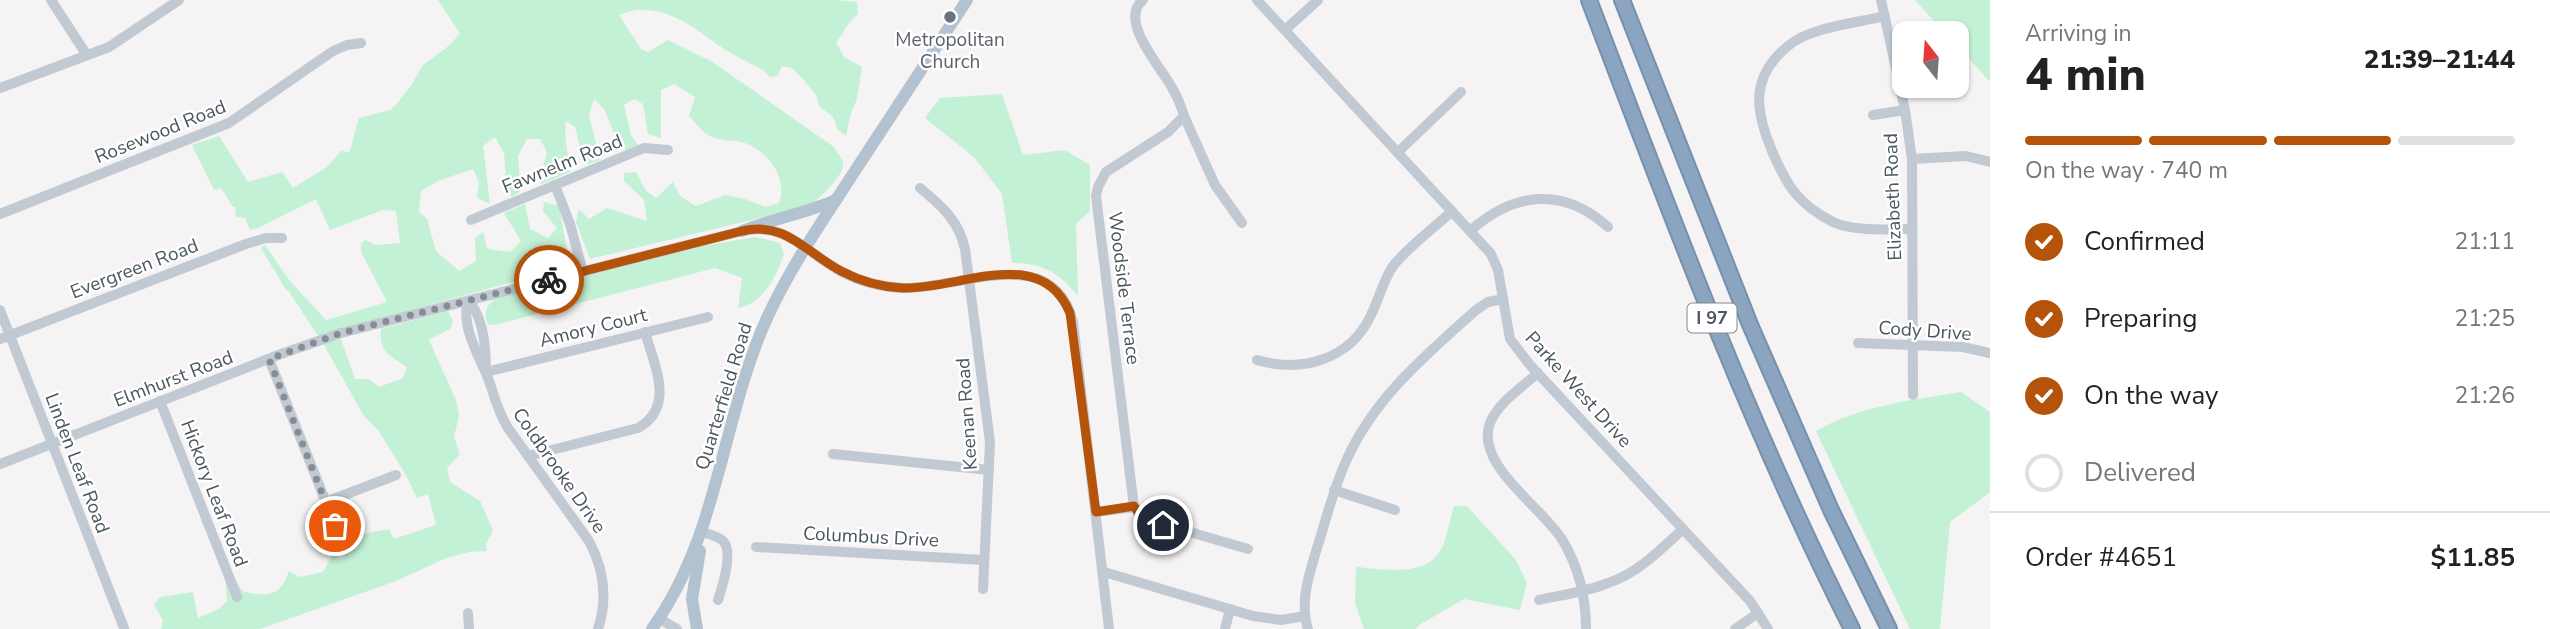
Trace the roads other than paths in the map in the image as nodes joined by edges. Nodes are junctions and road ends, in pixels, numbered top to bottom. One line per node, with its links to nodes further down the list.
1 (51, 0): 13 (street)
2 (179, 0): 13 (street)
3 (967, 0): 25 (main road, Quarterfield Road)
4 (1143, 0): 17 (street)
5 (1257, 0): 11 (street, Parke West Drive)
6 (1318, 0): 11 (street)
7 (1590, 0): 92 (highway, I 97)
8 (1623, 0): 93 (highway, I 97)
9 (1881, 0): 10 (street, Elizabeth Road)
10 (1885, 16): 16 (street, Elizabeth Road); 31 (street)
11 (1285, 30): 20 (street, Parke West Drive)
12 (361, 43): 27 (street, Rosewood Road)
13 (86, 54): 14 (street)
14 (0, 88)
15 (1461, 92): 20 (street)
16 (1905, 110): 18 (street); 21 (street, Elizabeth Road)
17 (1184, 116): 29 (street); 61 (street, Woodside Terrace)
18 (1873, 116)
19 (668, 150): 23 (street, Fawnelm Road)
20 (1398, 152): 26 (street, Parke West Drive)
21 (1912, 159): 22 (street); 31 (street, Elizabeth Road)
22 (1990, 162)
23 (555, 185): 28 (street, Fawnelm Road); 36 (street)
24 (920, 188): 37 (street, Keenan Road)
25 (836, 200): 32 (main road); 35 (main road, Quarterfield Road)
26 (1452, 211): 33 (street, Parke West Drive); 48 (street)
27 (0, 214)
28 (471, 220)
29 (1242, 223)
30 (1608, 227): 33 (street)
31 (1912, 229): 45 (street, Elizabeth Road)
32 (742, 231): 35 (street, Elmhurst Road); 36 (street, Elmhurst Road)
33 (1470, 231): 38 (street, Parke West Drive)
34 (282, 238): 43 (street, Evergreen Road)
35 (805, 247): 37 (street, Elmhurst Road); 65 (main road, Quarterfield Road)
36 (583, 272): 39 (street, Elmhurst Road)
37 (970, 280): 57 (street, Keenan Road); 63 (street, Elmhurst Road)
38 (1503, 299): 50 (street, Parke West Drive); 59 (street)
39 (468, 301): 47 (street, Elmhurst Road); 49 (street, Coldbrooke Drive)
40 (0, 310): 43 (street, Linden Leaf Road)
41 (708, 317): 42 (street, Amory Court)
42 (645, 332): 49 (street, Amory Court); 55 (street)
43 (5, 337): 53 (street, Linden Leaf Road)
44 (1858, 343): 45 (street, Cody Drive)
45 (1912, 346): 46 (street, Cody Drive); 51 (street, Elizabeth Road)
46 (1990, 353)
47 (269, 359): 52 (street, Elmhurst Road); 60 (street)
48 (1257, 360)
49 (486, 372): 55 (street, Coldbrooke Drive)
50 (1538, 373): 64 (street, Parke West Drive); 72 (street)
51 (1913, 395)
52 (160, 401): 53 (street, Elmhurst Road); 73 (street, Hickory Leaf Road)
53 (52, 444): 56 (street, Elmhurst Road); 81 (street, Linden Leaf Road)
54 (833, 454): 57 (street)
55 (528, 456): 83 (street, Coldbrooke Drive)
56 (0, 464)
57 (989, 470): 69 (street, Keenan Road)
58 (396, 475): 60 (street)
59 (1334, 490): 62 (street); 79 (street)
60 (326, 502): 68 (street)
61 (1134, 506): 63 (street); 67 (street)
62 (1395, 510)
63 (1096, 512): 70 (street)
64 (1683, 529): 72 (street); 78 (street, Parke West Drive)
65 (701, 535): 74 (street); 80 (main road, Quarterfield Road); 85 (main road)
66 (756, 547): 69 (street, Columbus Drive)
67 (1248, 549)
68 (345, 550)
69 (984, 560): 71 (street, Keenan Road)
70 (1104, 572): 76 (street); 86 (street)
71 (982, 589)
72 (1583, 590): 75 (street); 89 (street)
73 (237, 597)
74 (718, 600)
75 (1539, 600)
76 (1230, 610): 79 (street); 87 (street)
77 (468, 613): 82 (street)
78 (1758, 613): 90 (street); 91 (street, Parke West Drive)
79 (1305, 616): 88 (street)
80 (656, 624): 84 (street, Quarterfield Road)
81 (124, 628)
82 (469, 629)
83 (598, 629)
84 (677, 629)
85 (697, 629)
86 (1109, 629)
87 (1225, 629)
88 (1308, 629)
89 (1586, 629)
90 (1735, 629)
91 (1768, 629)
92 (1852, 629)
93 (1889, 629)

